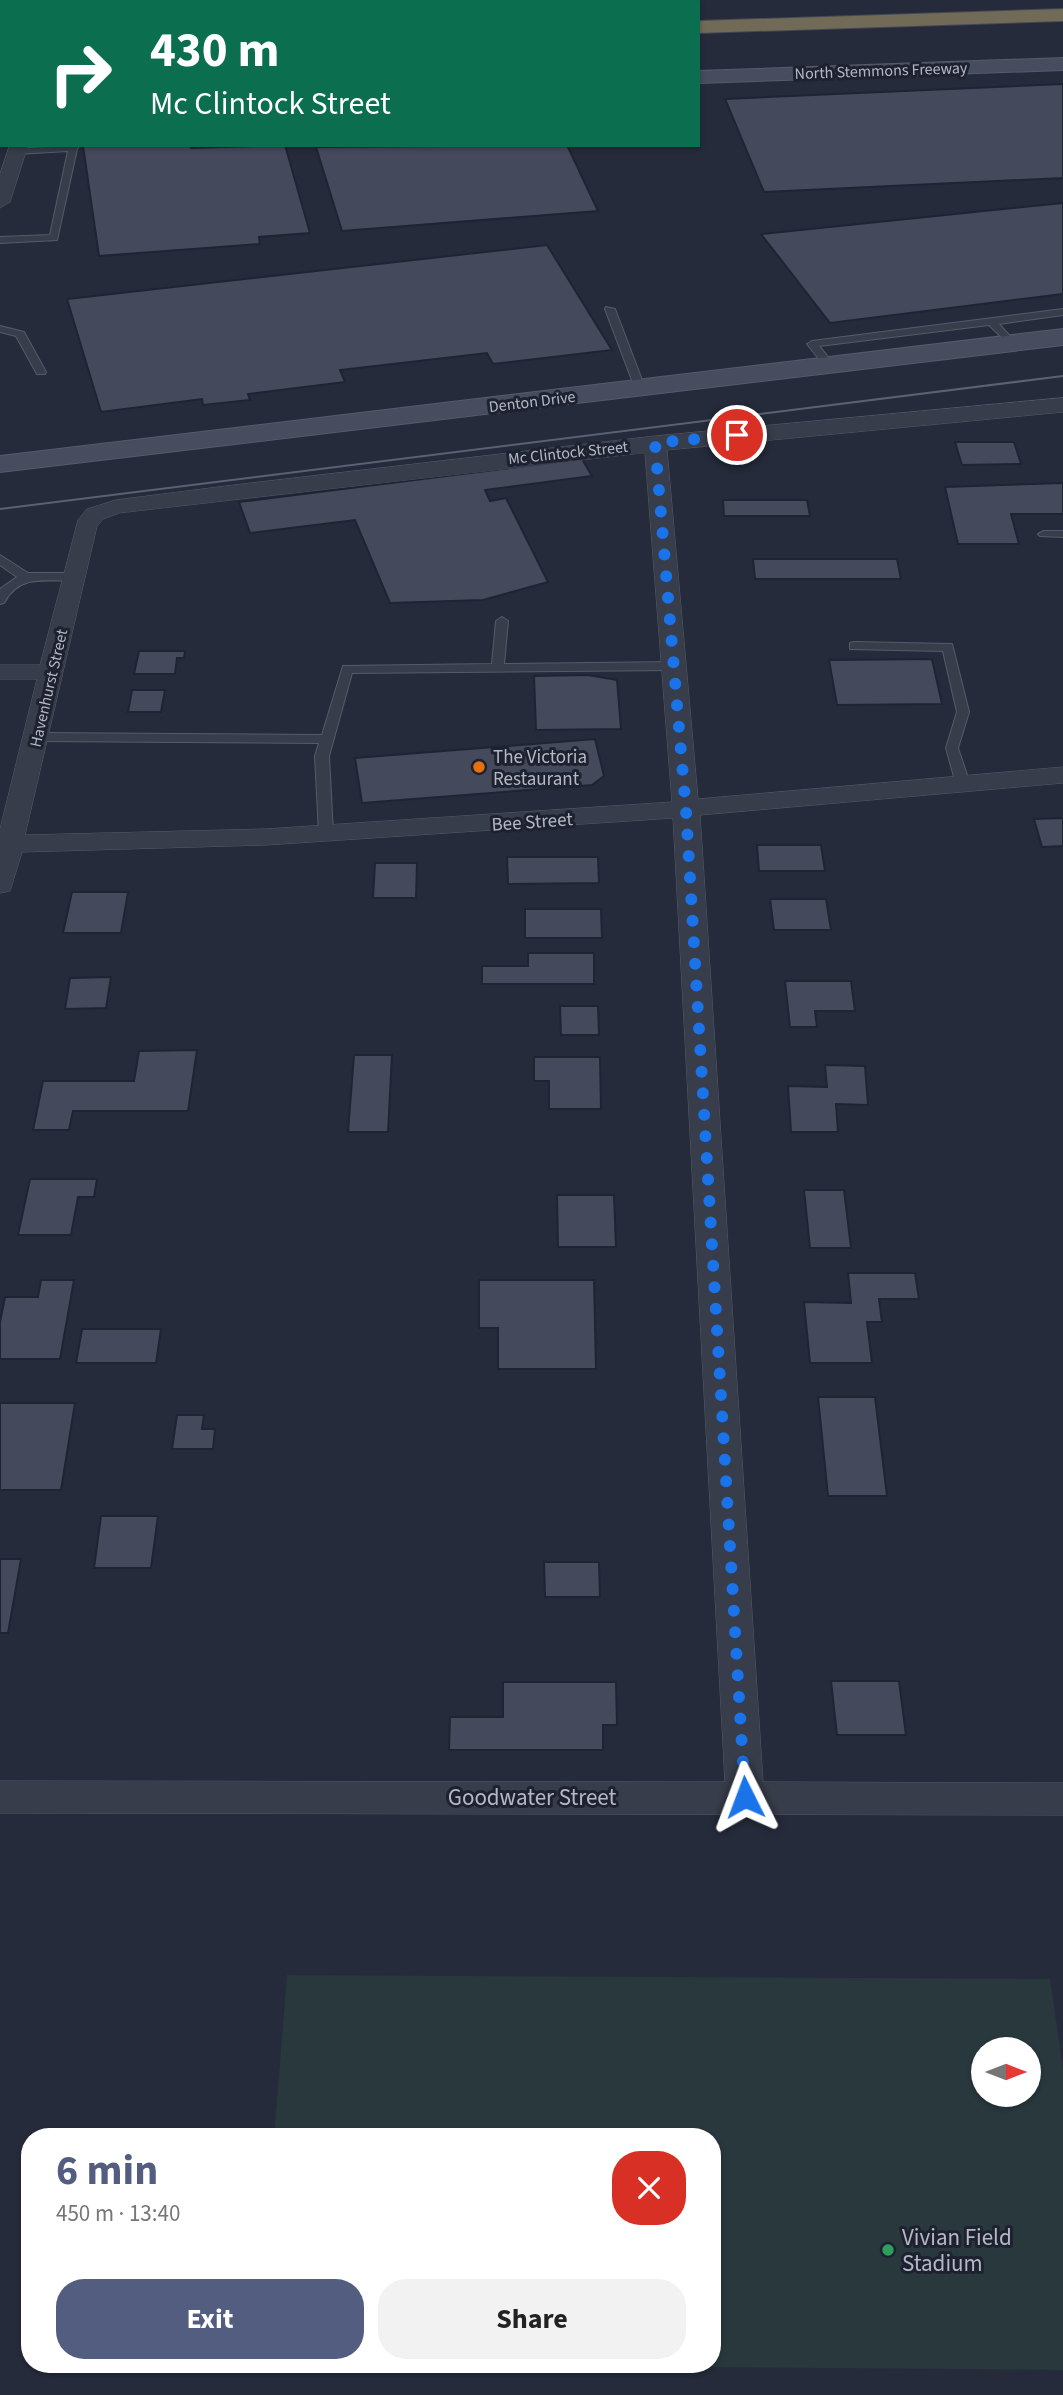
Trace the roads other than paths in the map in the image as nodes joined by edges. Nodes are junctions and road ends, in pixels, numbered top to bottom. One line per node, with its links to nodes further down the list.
1 (1063, 2): 2 (highway)
2 (700, 13)
3 (1063, 15): 4 (highway)
4 (700, 27)
5 (1063, 64): 6 (street, North Stemmons Freeway)
6 (700, 77)
7 (74, 147): 8 (lane); 10 (lane)
8 (18, 148): 9 (street)
9 (0, 202)
10 (0, 240)
11 (610, 309): 19 (lane)
12 (1063, 312): 13 (lane)
13 (991, 322): 16 (lane); 17 (lane)
14 (0, 329): 18 (lane)
15 (1063, 337): 16 (street, Denton Drive)
16 (1012, 344): 17 (street, Denton Drive)
17 (831, 367): 19 (street, Denton Drive)
18 (41, 372)
19 (640, 388): 22 (street, Denton Drive)
20 (1063, 405): 21 (street, Mc Clintock Street)
21 (655, 443): 23 (street, Mc Clintock Street); 32 (street)
22 (0, 464)
23 (116, 507): 28 (street, Havenhurst Street)
24 (1044, 534): 25 (lane)
25 (1063, 534)
26 (0, 559): 27 (lane)
27 (25, 577): 28 (lane); 29 (lane)
28 (74, 577): 35 (street, Havenhurst Street)
29 (0, 600)
30 (502, 621): 33 (lane)
31 (854, 646): 39 (lane)
32 (674, 666): 33 (lane); 40 (street)
33 (498, 667): 37 (lane)
34 (0, 672): 35 (street)
35 (51, 672): 36 (street, Havenhurst Street)
36 (36, 737): 37 (lane); 42 (street, Havenhurst Street)
37 (327, 739): 41 (lane)
38 (1063, 775): 39 (street, Bee Street)
39 (963, 784): 40 (street, Bee Street)
40 (686, 811): 41 (street, Bee Street); 45 (street)
41 (326, 833): 42 (street, Bee Street)
42 (5, 844): 43 (street, Havenhurst Street)
43 (0, 885)
44 (0, 1797): 45 (street, Goodwater Street)
45 (745, 1797): 46 (street, Goodwater Street)
46 (1063, 1799)

